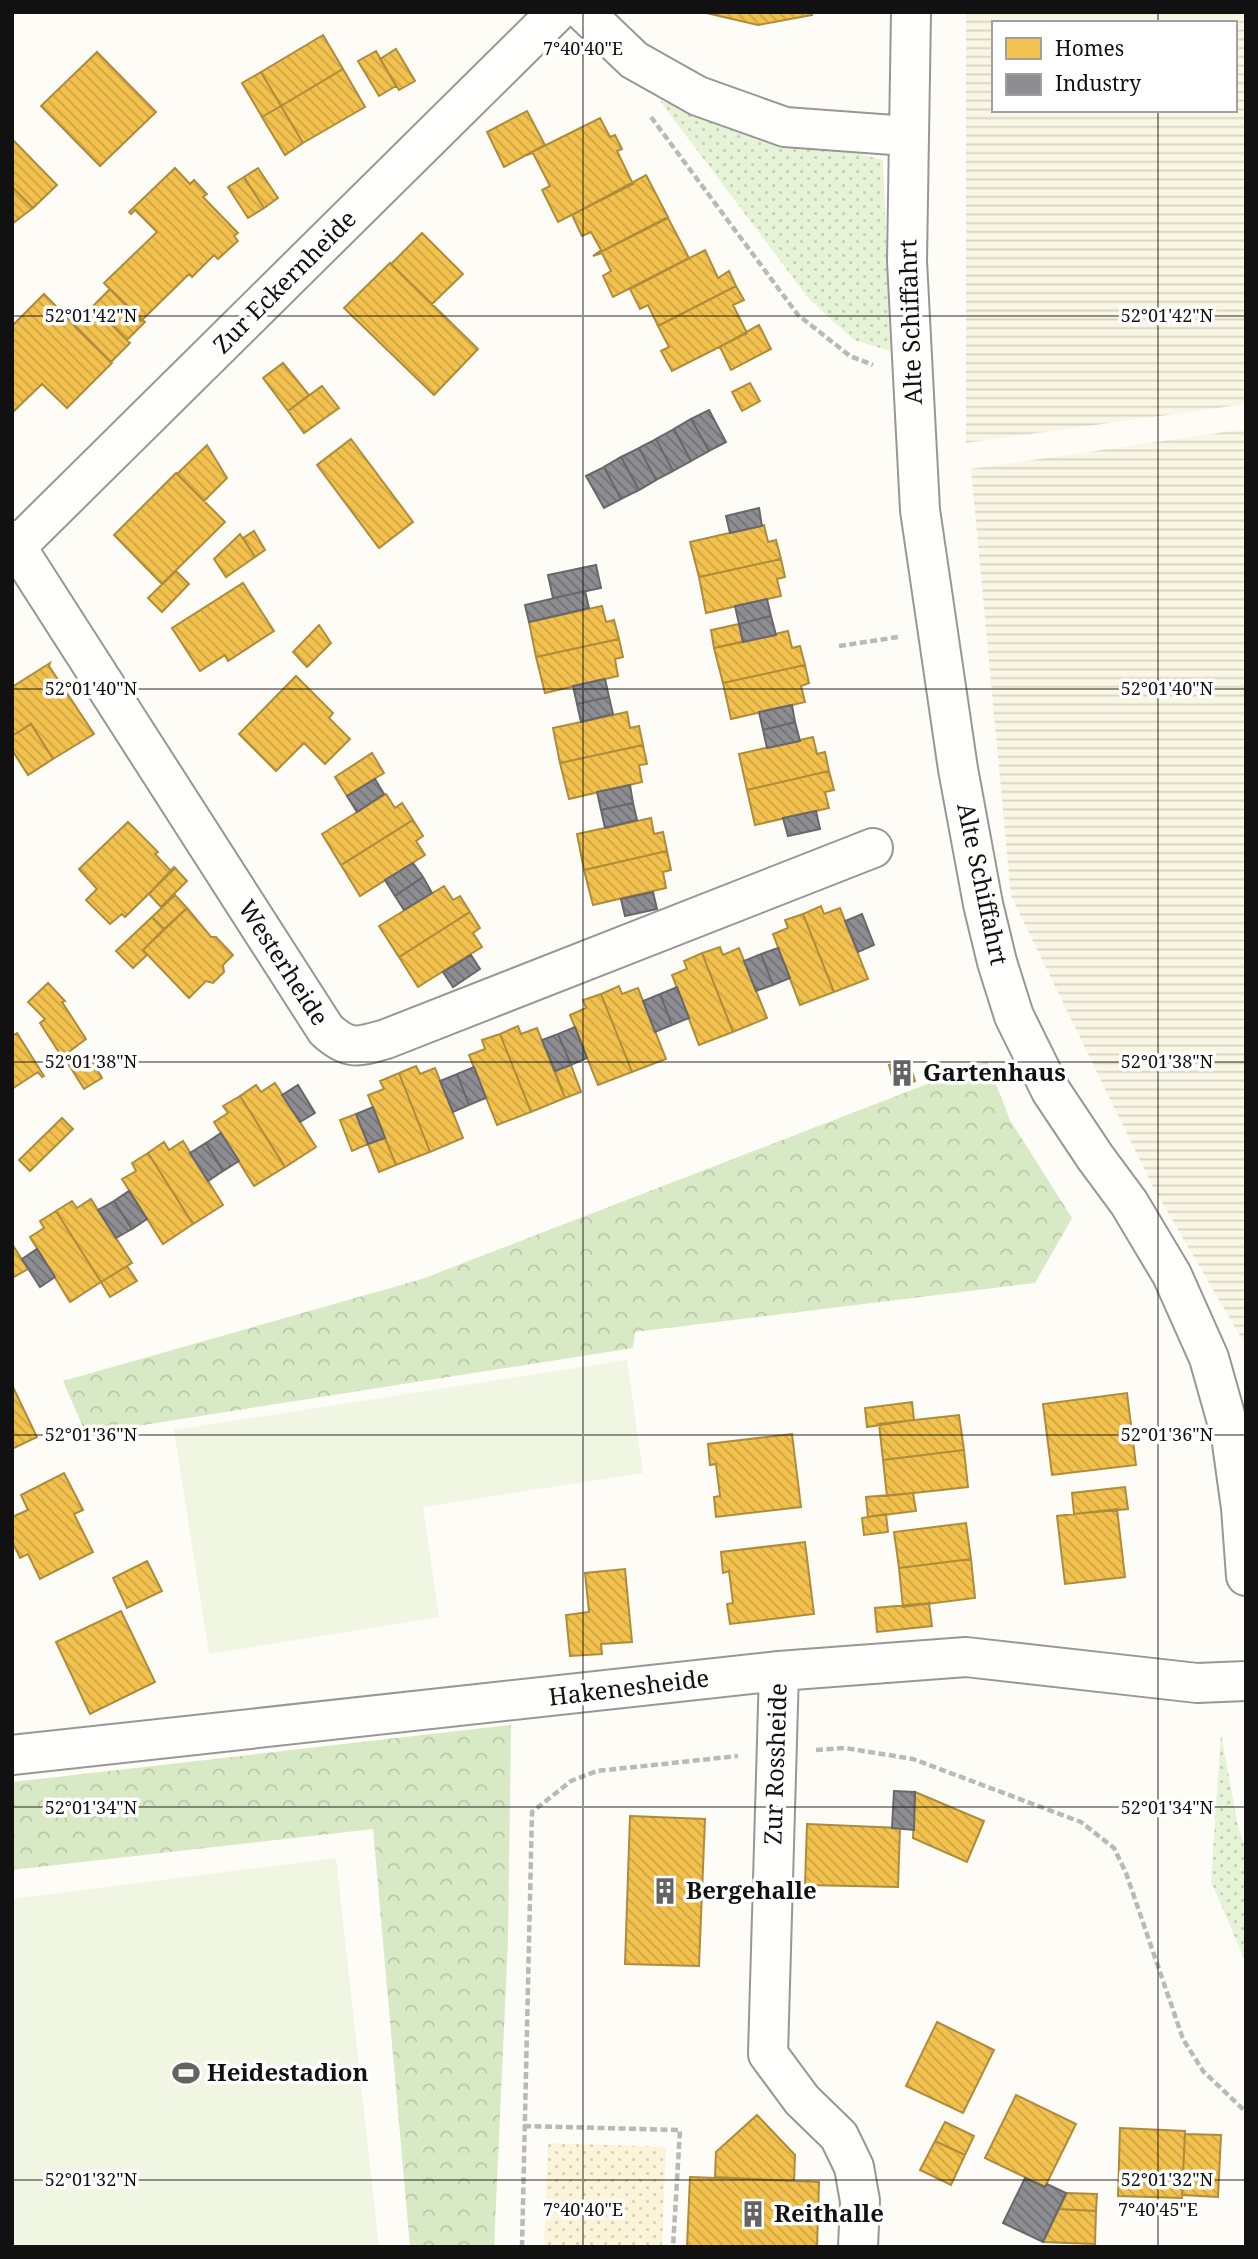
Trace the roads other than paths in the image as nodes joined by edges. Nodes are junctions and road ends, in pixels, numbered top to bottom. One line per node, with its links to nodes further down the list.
1 (557, 12): 5 (street, Zur Eckernheide)
2 (584, 12): 4 (street)
3 (911, 12): 4 (street, Alte Schiffahrt)
4 (907, 136): 7 (street, Alte Schiffahrt)
5 (14, 546): 6 (street, Westerheide)
6 (873, 848)
7 (1246, 1576)
8 (779, 1671): 9 (street, Hakenesheide); 10 (street, Hakenesheide); 11 (street, Zur Rossheide)
9 (1246, 1681)
10 (12, 1755)
11 (858, 2247)

